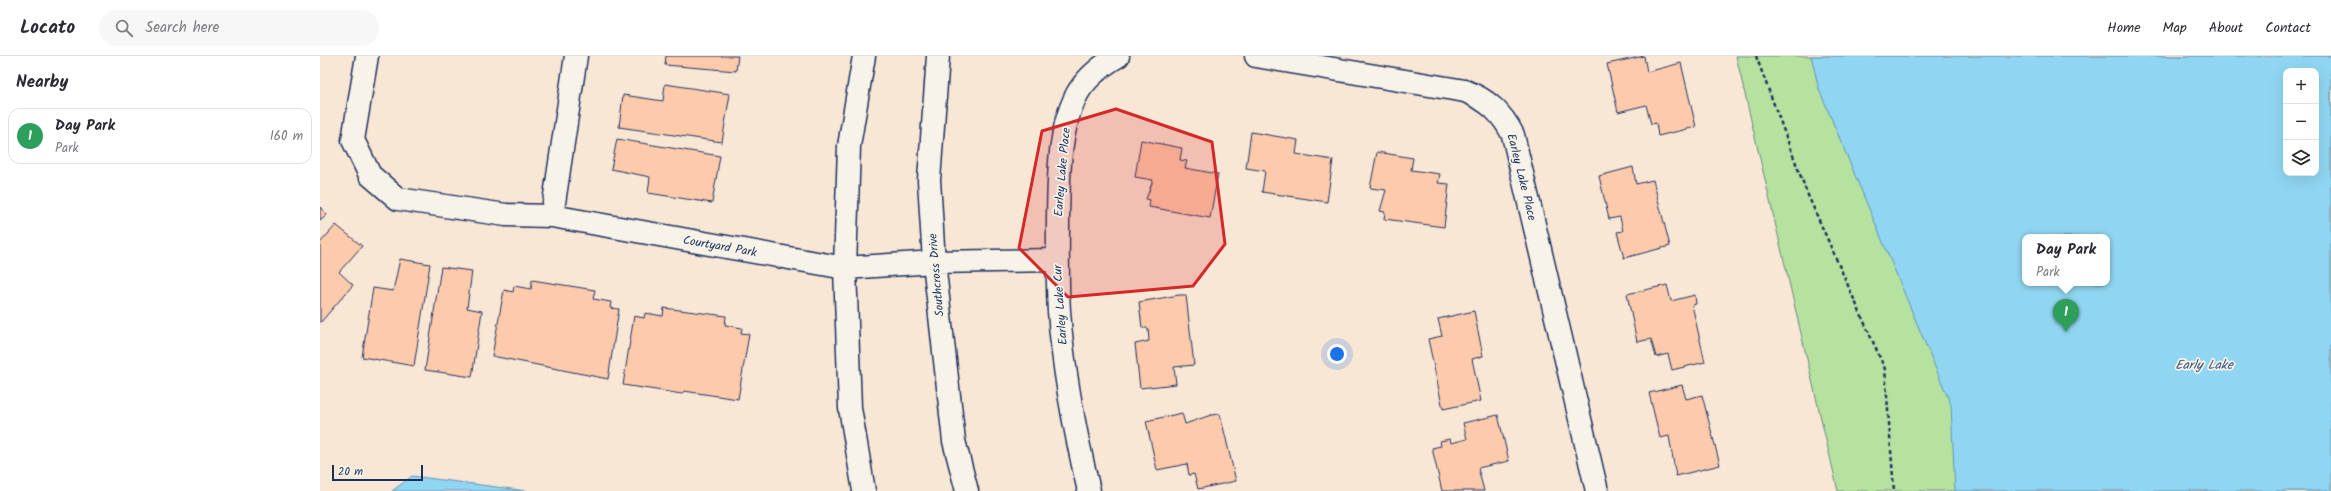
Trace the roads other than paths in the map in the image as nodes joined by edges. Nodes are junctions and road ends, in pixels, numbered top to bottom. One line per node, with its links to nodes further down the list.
1 (367, 56): 7 (street, Courtyard Park)
2 (576, 56): 7 (street)
3 (864, 56): 11 (street)
4 (938, 56): 9 (street, Southcross Drive)
5 (1118, 56): 8 (street, Earley Lake Place)
6 (1256, 56): 15 (street, Earley Lake Place)
7 (552, 216): 11 (street, Courtyard Park)
8 (1058, 260): 9 (street, Earley Lake Cur); 14 (street, Earley Lake Cur)
9 (934, 262): 10 (street, Earley Lake Cur); 13 (street, Southcross Drive)
10 (890, 266): 11 (street, Courtyard Park)
11 (845, 268): 12 (street)
12 (864, 491)
13 (967, 491)
14 (1089, 491)
15 (1596, 491)

